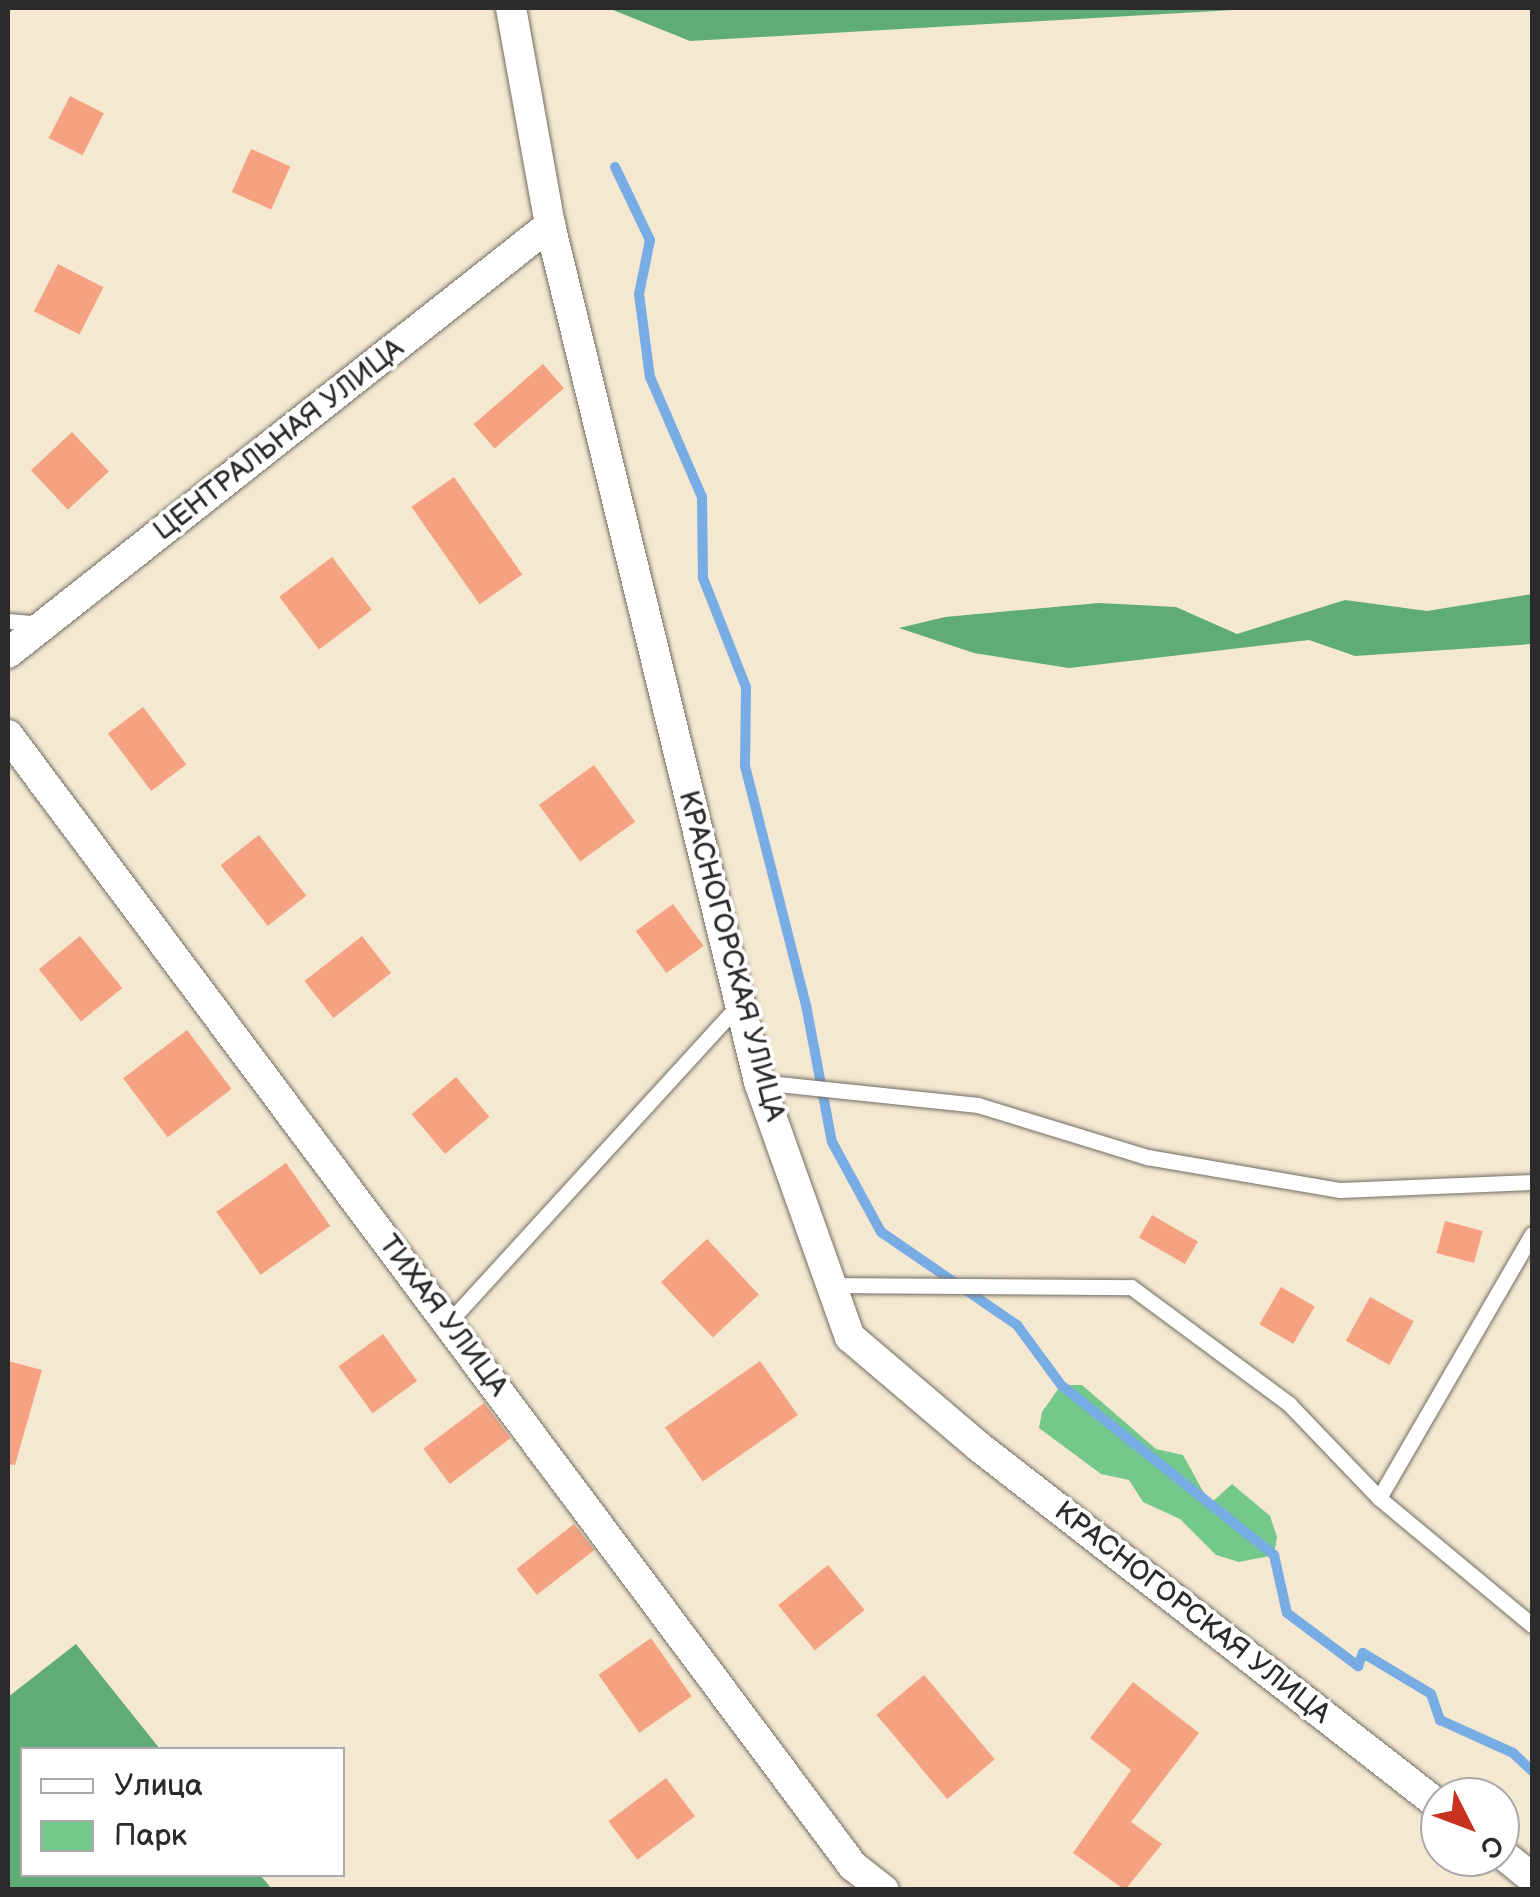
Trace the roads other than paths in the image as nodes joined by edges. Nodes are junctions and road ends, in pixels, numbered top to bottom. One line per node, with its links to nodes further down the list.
1 (511, 8): 2 (street, КРАСНОГОРСКАЯ УЛИЦА)
2 (550, 225): 4 (street, ЦЕНТРАЛЬНАЯ УЛИЦА); 7 (street, КРАСНОГОРСКАЯ УЛИЦА)
3 (8, 621): 4 (lane)
4 (46, 624): 5 (street, ЦЕНТРАЛЬНАЯ УЛИЦА)
5 (8, 654)
6 (8, 736): 12 (street, ТИХАЯ УЛИЦА)
7 (740, 1003): 8 (street, КРАСНОГОРСКАЯ УЛИЦА); 12 (lane)
8 (759, 1082): 9 (lane); 11 (street, КРАСНОГОРСКАЯ УЛИЦА)
9 (1532, 1182)
10 (1532, 1234): 13 (lane)
11 (831, 1285): 13 (lane); 15 (street, КРАСНОГОРСКАЯ УЛИЦА)
12 (448, 1323): 16 (street, ТИХАЯ УЛИЦА)
13 (1380, 1498): 14 (lane)
14 (1532, 1625)
15 (1420, 1790)
16 (884, 1890)

